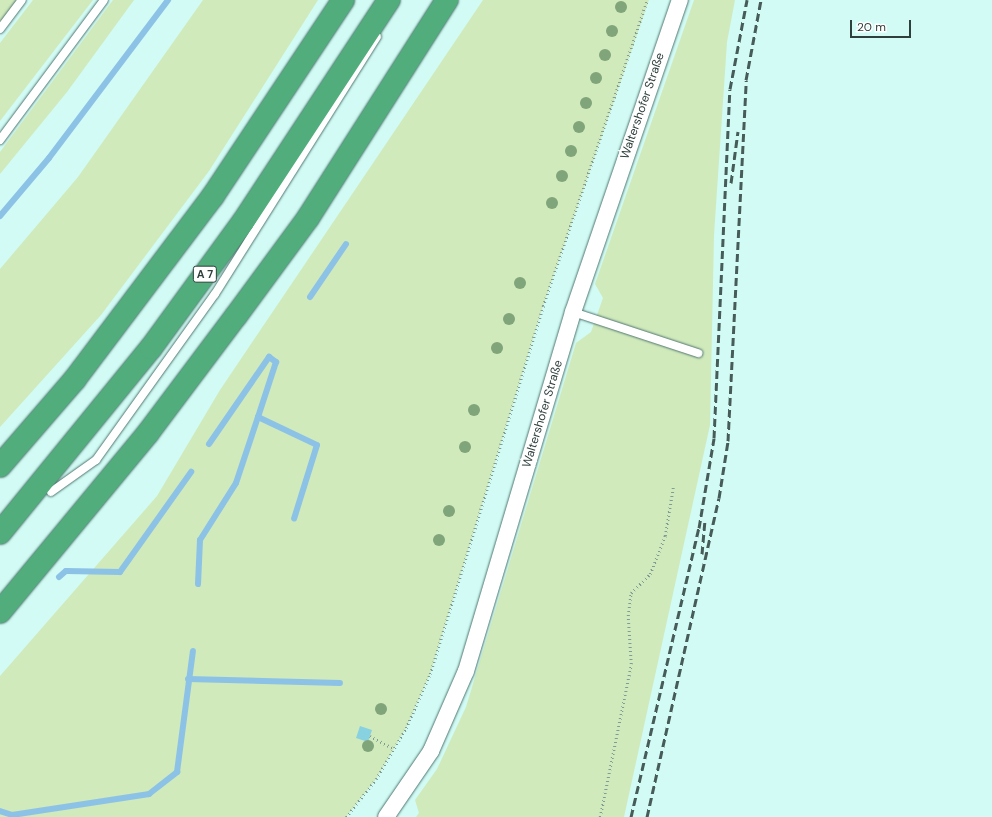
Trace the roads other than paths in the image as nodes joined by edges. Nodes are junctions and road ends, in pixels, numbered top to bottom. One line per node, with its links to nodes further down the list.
1 (22, 0): 8 (lane)
2 (104, 0): 9 (lane)
3 (343, 0): 12 (highway)
4 (400, 0): 7 (lane)
5 (447, 0): 15 (highway)
6 (680, 0): 10 (street, Waltershofer Straße)
7 (387, 15): 13 (lane); 14 (highway, A 7)
8 (0, 29)
9 (0, 140)
10 (573, 312): 11 (lane); 16 (street, Waltershofer Straße)
11 (698, 352)
12 (0, 466)
13 (51, 492)
14 (0, 532)
15 (0, 612)
16 (386, 817)

